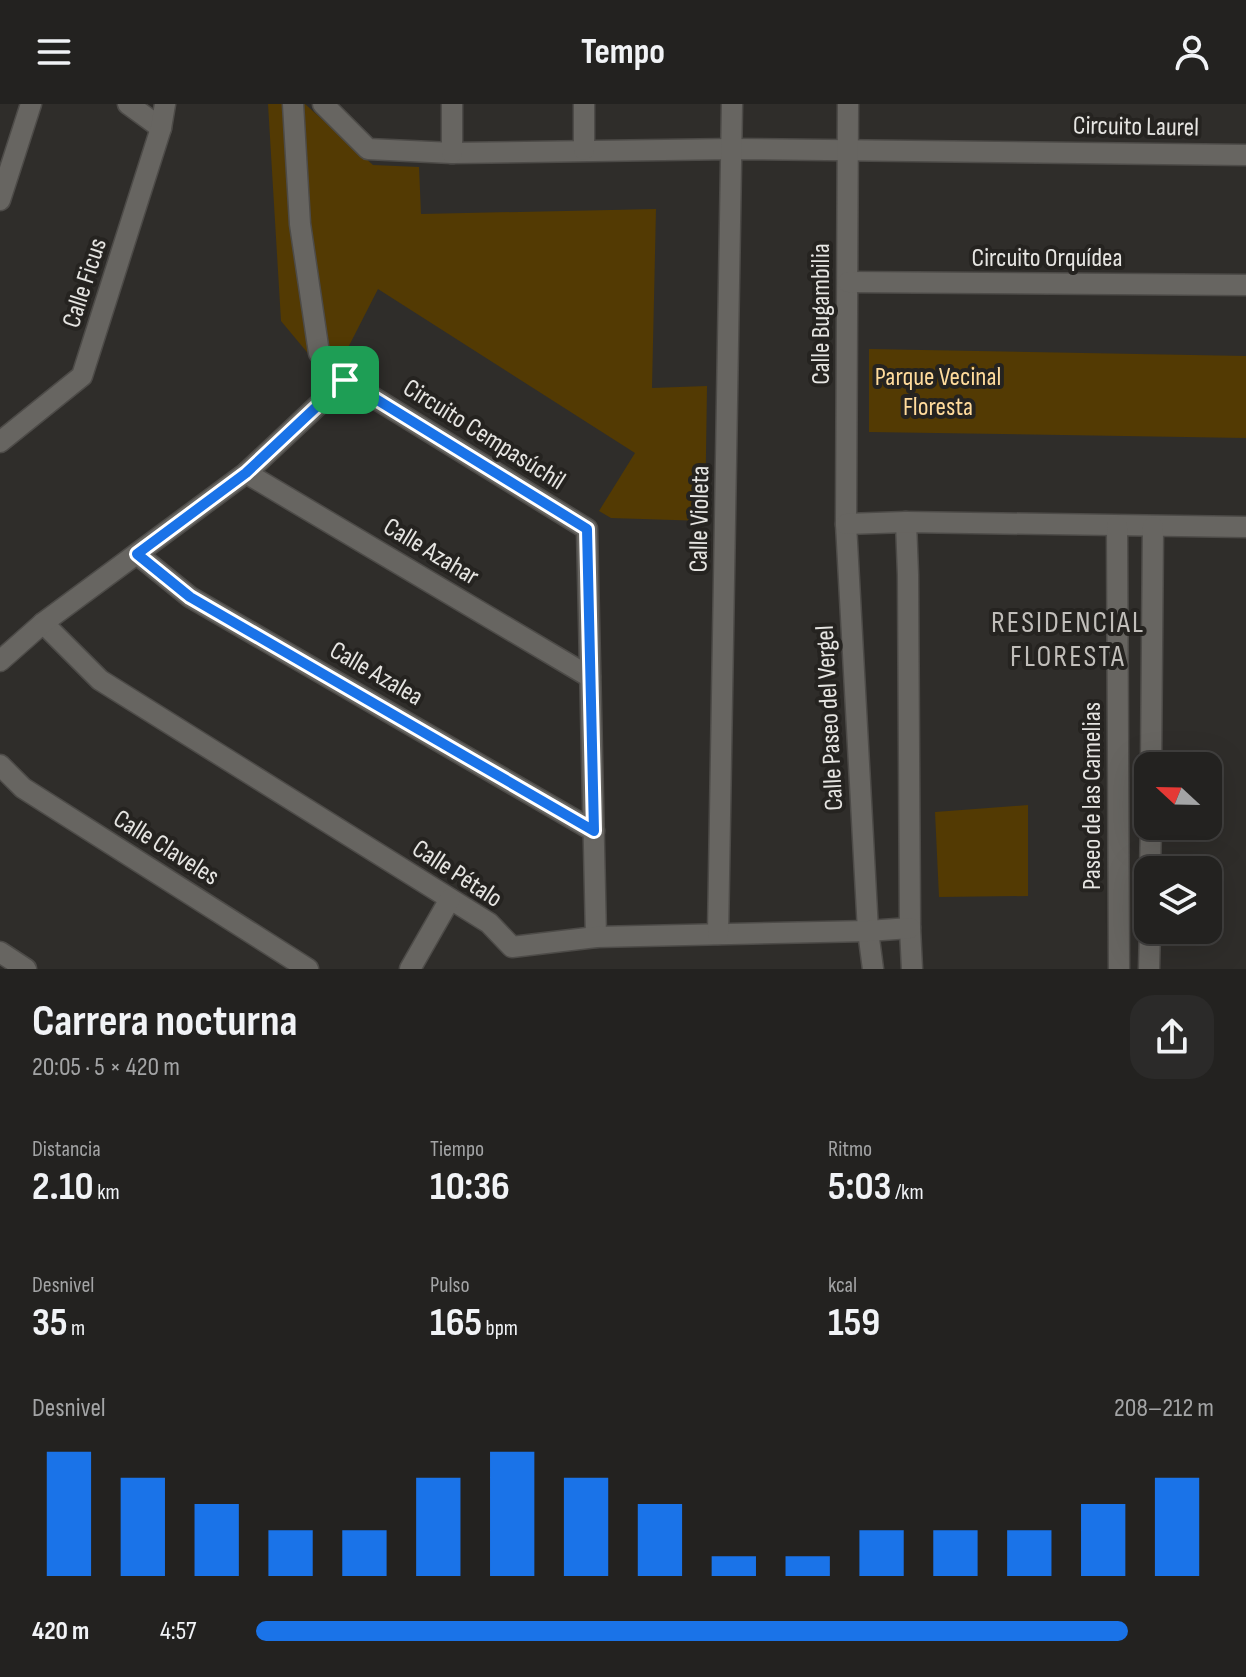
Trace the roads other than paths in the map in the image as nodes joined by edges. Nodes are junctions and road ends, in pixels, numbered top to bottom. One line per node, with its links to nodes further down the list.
1 (31, 104): 16 (street)
2 (128, 104): 10 (street)
3 (165, 104): 10 (street, Calle Ficus)
4 (293, 104): 19 (street)
5 (323, 104): 14 (street, Circuito Laurel)
6 (452, 104): 14 (street)
7 (584, 104): 12 (street)
8 (732, 104): 11 (street, Calle Violeta)
9 (848, 104): 13 (street, Calle Bugambilia)
10 (161, 128): 20 (street, Calle Ficus)
11 (732, 149): 12 (street, Circuito Laurel); 13 (street, Circuito Laurel); 39 (street, Calle Violeta)
12 (584, 150): 14 (street, Circuito Laurel)
13 (848, 150): 15 (street, Circuito Laurel); 17 (street, Calle Bugambilia)
14 (452, 153)
15 (1246, 155)
16 (0, 200)
17 (848, 282): 18 (street, Circuito Orquídea); 23 (street, Calle Bugambilia)
18 (1246, 285)
19 (345, 380): 21 (street); 30 (street, Circuito Cempasúchil)
20 (0, 442)
21 (246, 473): 27 (street); 30 (street, Calle Azahar)
22 (906, 522): 23 (street); 24 (street); 37 (street)
23 (846, 524): 38 (street, Calle Paseo del Vergel)
24 (1117, 526): 25 (street); 34 (street, Paseo de las Camelias)
25 (1153, 527): 26 (street); 31 (street)
26 (1246, 527)
27 (137, 554): 28 (street); 35 (street, Calle Azalea)
28 (43, 623): 29 (street); 36 (street, Calle Pétalo)
29 (0, 661)
30 (590, 677): 35 (street, Circuito Cempasúchil)
31 (1151, 752)
32 (0, 765): 44 (street, Calle Claveles)
33 (1134, 821): 34 (street)
34 (1118, 822): 48 (street, Paseo de las Camelias)
35 (594, 831): 40 (street, Circuito Cempasúchil)
36 (450, 899): 40 (street, Calle Pétalo); 45 (street)
37 (910, 928): 38 (street, Calle Pétalo); 47 (street)
38 (868, 931): 39 (street, Calle Pétalo); 46 (street, Calle Paseo del Vergel)
39 (718, 934): 40 (street, Calle Pétalo)
40 (596, 937)
41 (1150, 944): 49 (street)
42 (0, 952): 43 (street)
43 (26, 969)
44 (308, 969)
45 (410, 969)
46 (873, 969)
47 (912, 969)
48 (1119, 969)
49 (1149, 969)

